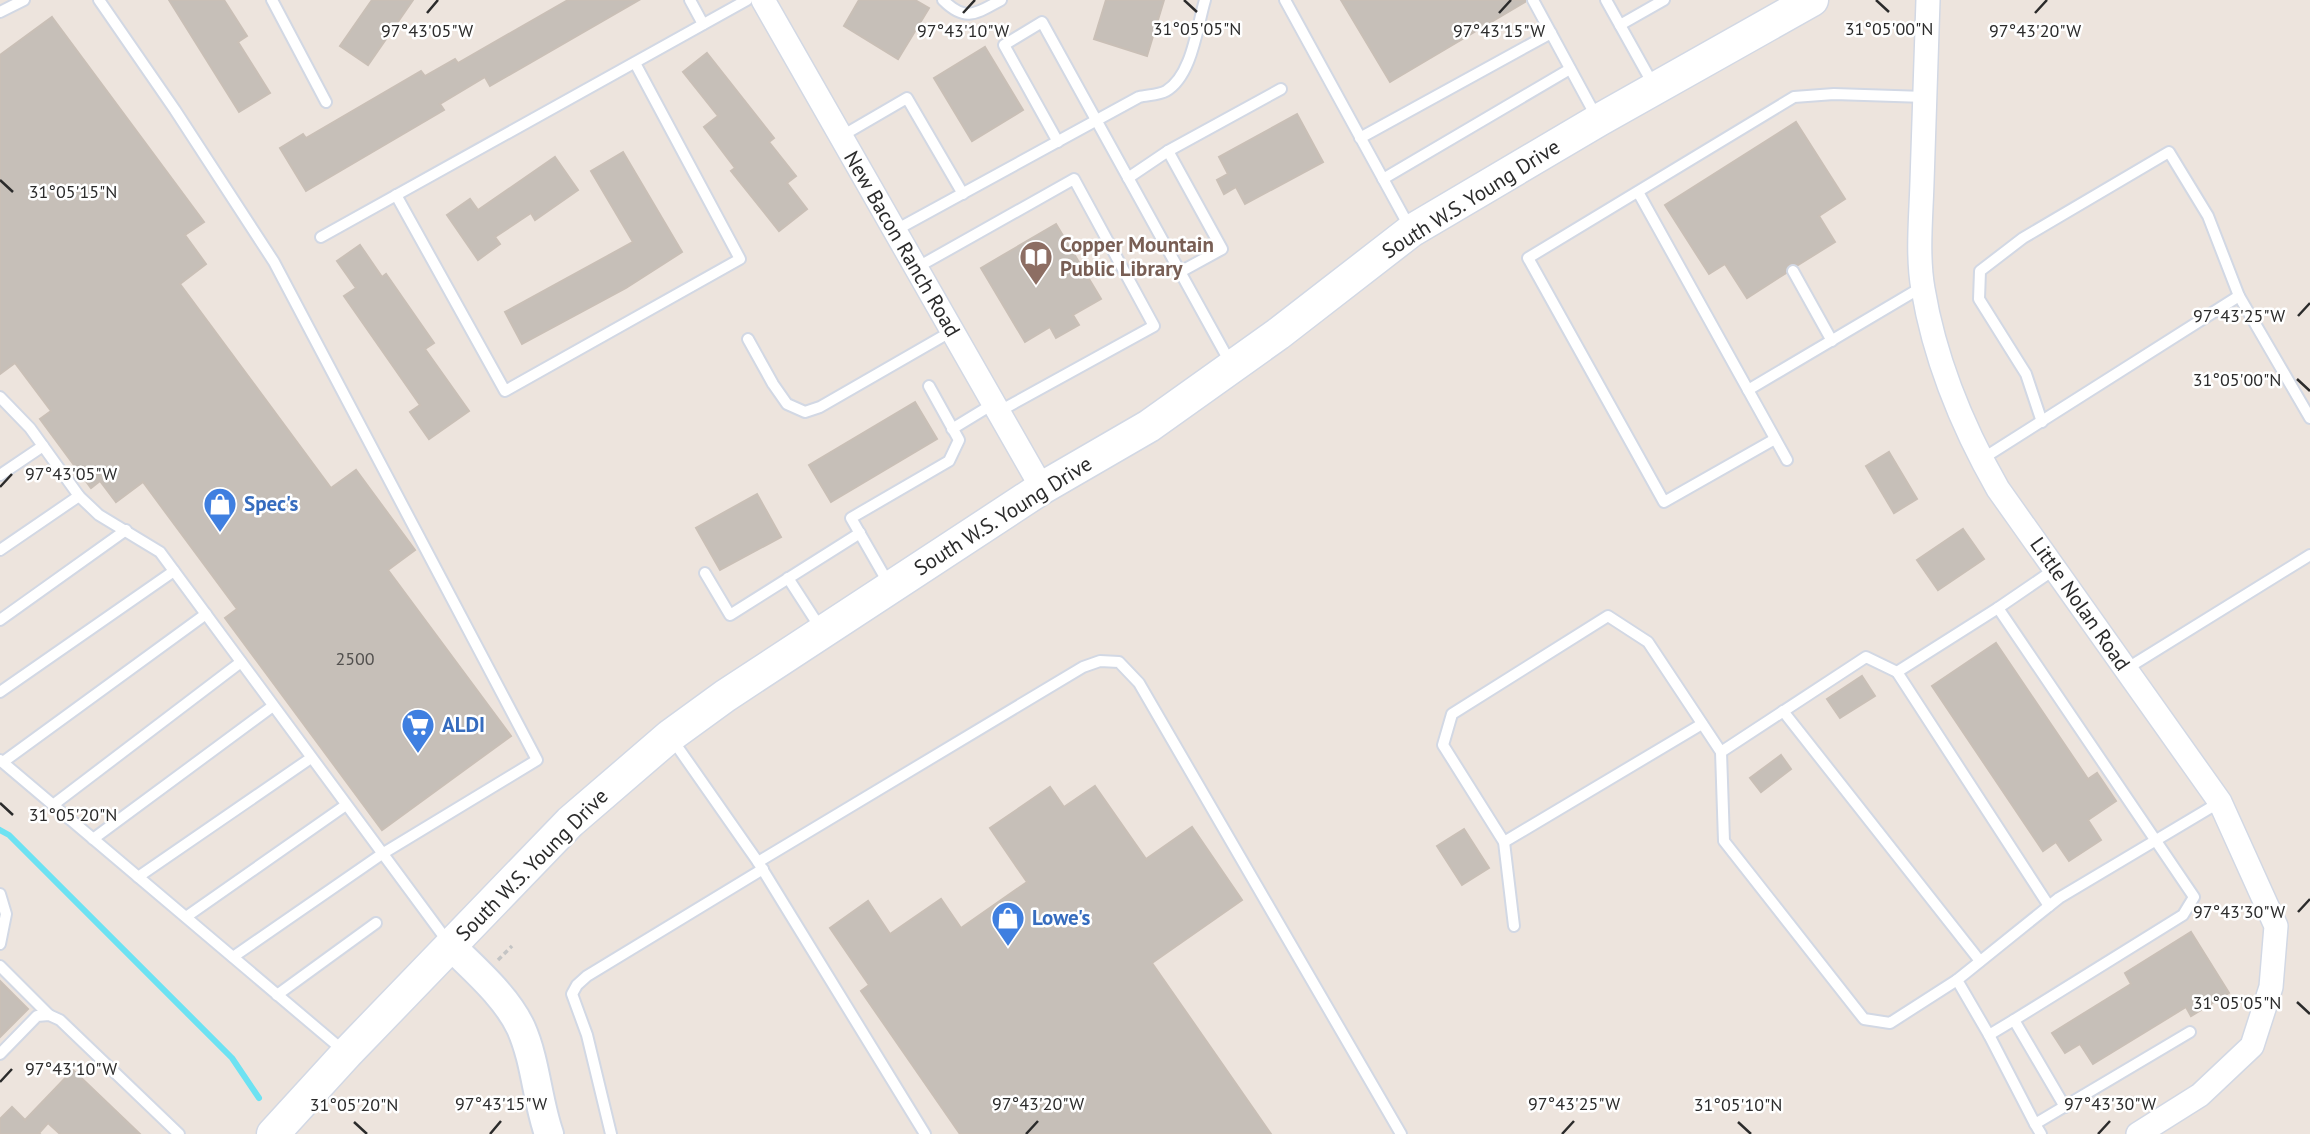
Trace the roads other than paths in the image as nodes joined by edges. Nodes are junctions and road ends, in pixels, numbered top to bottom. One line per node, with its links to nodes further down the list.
1 (24, 0): 16 (lane)
2 (99, 0): 93 (lane)
3 (690, 0): 17 (lane)
4 (747, 0): 17 (lane)
5 (763, 0): 28 (street, New Bacon Ranch Road)
6 (943, 0): 7 (lane)
7 (1002, 0)
8 (1205, 0): 27 (lane)
9 (1285, 0): 29 (lane)
10 (1533, 0): 19 (lane)
11 (1606, 0): 18 (lane)
12 (1664, 0): 18 (lane)
13 (1928, 0): 24 (street, Little Nolan Road)
14 (273, 1): 25 (lane)
15 (1798, 3): 23 (main road, South W.S. Young Drive)
16 (0, 12)
17 (703, 24): 20 (lane)
18 (1620, 25): 23 (lane)
19 (1551, 33): 21 (lane); 29 (lane)
20 (635, 63): 36 (lane); 36 (lane)
21 (1570, 69): 26 (lane); 33 (lane)
22 (1281, 89): 31 (lane)
23 (1655, 89): 26 (main road, South W.S. Young Drive)
24 (1925, 97): 34 (lane); 43 (street, Little Nolan Road)
25 (326, 102)
26 (1599, 120): 38 (main road, South W.S. Young Drive)
27 (1097, 121): 30 (lane); 30 (lane); 32 (lane)
28 (840, 136): 35 (lane); 37 (street, New Bacon Ranch Road)
29 (1360, 138): 33 (lane)
30 (1058, 142): 35 (lane)
31 (1168, 150): 32 (lane); 42 (lane)
32 (1128, 178): 42 (lane)
33 (1383, 179): 38 (lane)
34 (1638, 192): 50 (lane); 56 (lane)
35 (963, 194): 37 (lane)
36 (396, 195): 39 (lane)
37 (894, 231): 40 (street, New Bacon Ranch Road)
38 (1412, 231): 48 (main road, South W.S. Young Drive)
39 (321, 237)
40 (916, 268): 45 (street, New Bacon Ranch Road); 52 (lane)
41 (1793, 271): 47 (lane)
42 (1180, 272): 48 (lane)
43 (1922, 287): 47 (lane); 59 (street, Little Nolan Road)
44 (2239, 296): 53 (lane); 54 (lane); 54 (lane)
45 (952, 331): 46 (lane); 52 (street, New Bacon Ranch Road)
46 (748, 339)
47 (1832, 341): 50 (lane)
48 (1232, 367): 61 (main road, South W.S. Young Drive)
49 (929, 386): 55 (lane)
50 (1748, 390): 56 (lane)
51 (1, 400): 57 (lane)
52 (996, 408): 55 (lane); 61 (street, New Bacon Ranch Road)
53 (2310, 418)
54 (2042, 422): 59 (lane)
55 (953, 429): 64 (lane)
56 (1775, 439): 58 (lane)
57 (43, 446): 60 (lane); 62 (lane)
58 (1787, 460)
59 (1981, 460): 67 (street, Little Nolan Road)
60 (0, 475)
61 (1042, 488): 71 (main road, South W.S. Young Drive)
62 (79, 496): 63 (lane); 65 (lane)
63 (126, 530): 68 (lane); 74 (lane)
64 (860, 533): 70 (lane); 71 (lane)
65 (0, 550)
66 (2310, 555): 77 (lane)
67 (2055, 569): 72 (lane); 77 (street, Little Nolan Road)
68 (174, 571): 73 (lane); 79 (lane)
69 (705, 573): 70 (lane)
70 (788, 578): 75 (lane)
71 (891, 587): 75 (main road, South W.S. Young Drive)
72 (1998, 608): 78 (lane); 91 (lane)
73 (206, 614): 76 (lane); 86 (lane)
74 (0, 620)
75 (822, 632): 83 (main road, South W.S. Young Drive)
76 (241, 663): 80 (lane); 88 (lane)
77 (2126, 670): 87 (street, Little Nolan Road)
78 (1897, 672): 81 (lane); 97 (lane)
79 (0, 692)
80 (274, 706): 85 (lane); 90 (lane)
81 (1783, 711): 84 (lane); 104 (lane)
82 (1702, 723): 84 (lane); 92 (lane); 92 (lane)
83 (670, 736): 94 (lane); 102 (main road, South W.S. Young Drive)
84 (1721, 752): 106 (lane)
85 (311, 758): 89 (lane); 95 (lane)
86 (1, 761): 88 (lane)
87 (2220, 802): 91 (lane); 122 (street, Little Nolan Road)
88 (53, 804): 90 (lane)
89 (346, 805): 93 (lane); 98 (lane)
90 (93, 839): 95 (lane)
91 (2155, 841): 97 (lane); 109 (lane)
92 (1504, 842): 100 (lane)
93 (382, 854): 102 (lane); 103 (lane)
94 (760, 865): 119 (lane); 120 (lane); 121 (lane)
95 (138, 877): 98 (lane)
96 (0, 894): 101 (lane)
97 (2049, 906): 104 (lane)
98 (186, 918): 103 (lane)
99 (376, 923): 107 (lane)
100 (1514, 926)
101 (0, 944)
102 (450, 945): 113 (main road, South W.S. Young Drive); 118 (street)
103 (233, 957): 107 (lane)
104 (1980, 961): 106 (lane)
105 (0, 966): 108 (lane)
106 (1956, 980): 111 (lane)
107 (277, 995): 113 (lane)
108 (50, 1015): 112 (lane); 116 (lane)
109 (2014, 1020): 111 (lane); 114 (lane)
110 (2190, 1032): 114 (lane)
111 (1989, 1035): 115 (lane)
112 (0, 1054)
113 (347, 1054): 117 (main road, South W.S. Young Drive)
114 (2065, 1107): 115 (lane)
115 (2038, 1129)
116 (179, 1134)
117 (273, 1134)
118 (549, 1134)
119 (611, 1134)
120 (925, 1134)
121 (1401, 1134)
122 (2138, 1134)

